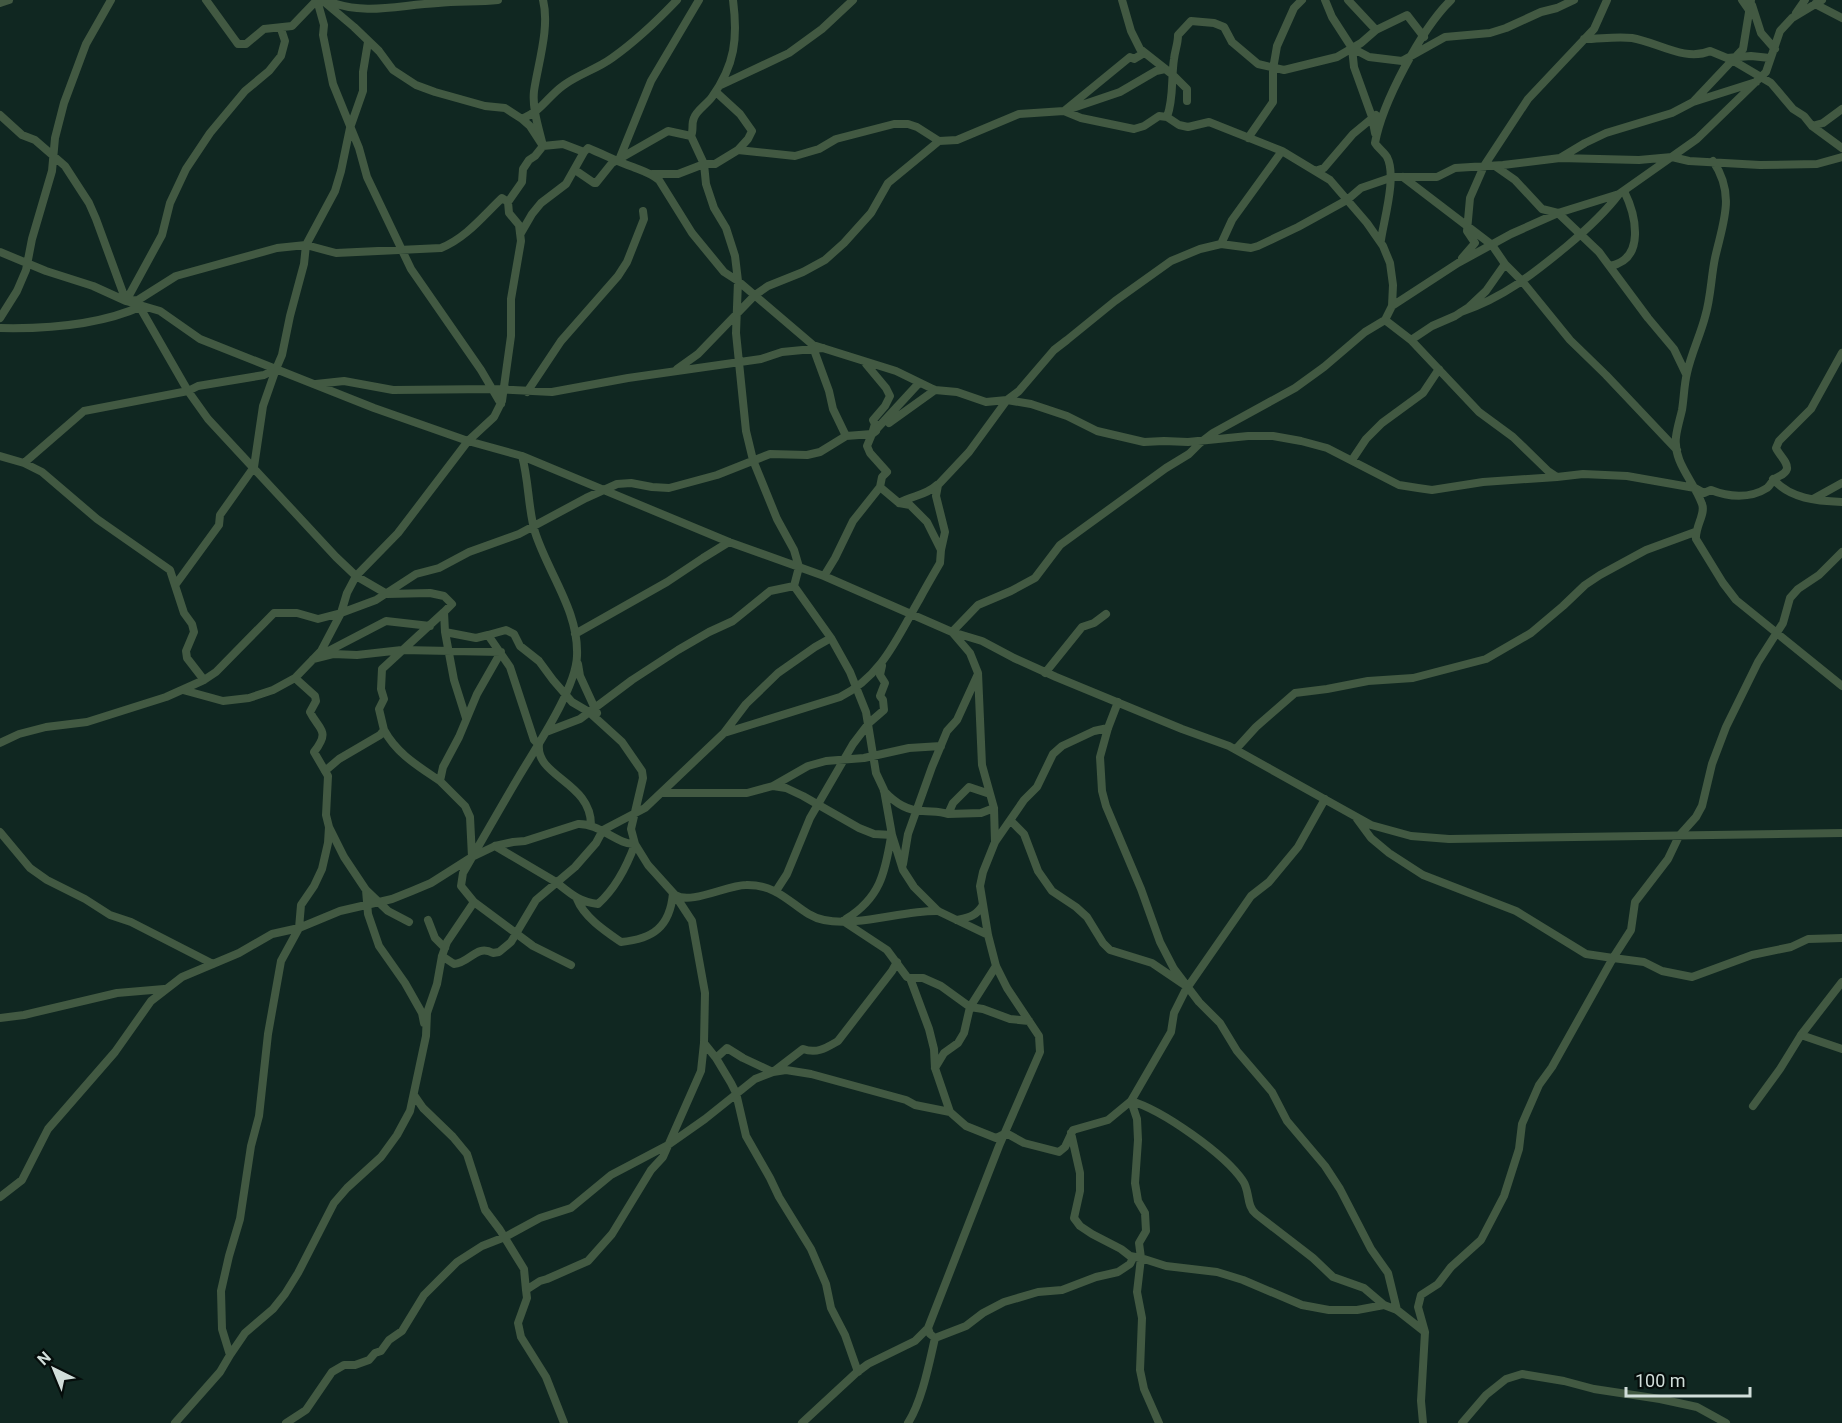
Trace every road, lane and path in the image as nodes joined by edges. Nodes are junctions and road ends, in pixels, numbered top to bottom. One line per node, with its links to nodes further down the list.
1 (9, 0): 21 (street)
2 (111, 0): 60 (street)
3 (206, 0): 24 (street)
4 (317, 0): 24 (street); 50 (street)
5 (323, 0): 6 (street); 28 (street)
6 (498, 0)
7 (543, 0): 45 (street)
8 (677, 0): 45 (street)
9 (699, 0): 64 (street)
10 (733, 0): 38 (street)
11 (853, 0): 38 (street)
12 (1122, 0): 31 (street)
13 (1302, 0): 35 (street)
14 (1325, 0): 29 (street)
15 (1348, 0): 25 (street)
16 (1452, 0): 26 (street)
17 (1574, 0): 32 (street)
18 (1607, 0): 27 (street)
19 (1742, 0): 22 (street)
20 (1808, 2): 23 (street); 30 (street)
21 (0, 3)
22 (1749, 9): 30 (street); 34 (street)
23 (1842, 18)
24 (281, 29): 95 (street)
25 (1376, 30): 26 (street); 29 (street)
26 (1424, 37): 32 (street)
27 (1584, 39): 34 (street); 68 (street)
28 (369, 42): 48 (street); 50 (street)
29 (1352, 48): 32 (street); 35 (street); 47 (street)
30 (1775, 49): 33 (street)
31 (1144, 53): 36 (street); 42 (street)
32 (1414, 53): 43 (street)
33 (1770, 58): 34 (street); 37 (street)
34 (1733, 59): 37 (street); 40 (street)
35 (1273, 69): 36 (street); 53 (street)
36 (1169, 72): 39 (street); 42 (street); 46 (street)
37 (1760, 79): 40 (street); 49 (street); 61 (street)
38 (718, 88): 51 (street); 57 (street)
39 (1187, 101)
40 (1693, 102): 63 (street)
41 (1842, 109): 49 (street)
42 (1064, 111): 46 (street); 54 (street)
43 (1384, 111): 47 (street); 52 (street)
44 (0, 114): 60 (street)
45 (536, 114): 48 (street); 55 (street)
46 (1167, 117): 53 (street)
47 (1372, 117): 52 (street); 70 (street)
48 (522, 119): 55 (street)
49 (1812, 126): 56 (street)
50 (350, 128): 84 (street); 86 (street)
51 (691, 136): 64 (street); 66 (street)
52 (1376, 136): 72 (street)
53 (1248, 138): 58 (street)
54 (939, 141): 57 (street); 94 (street)
55 (543, 146): 59 (street); 76 (street)
56 (1842, 148)
57 (738, 150): 66 (street)
58 (1282, 151): 70 (street); 83 (street)
59 (584, 152): 64 (street); 69 (street)
60 (53, 156): 88 (street); 95 (street)
61 (1672, 157): 63 (street); 65 (street); 74 (street)
62 (1842, 157): 65 (street)
63 (1560, 158): 67 (street)
64 (619, 160): 69 (street); 71 (street)
65 (1713, 161): 111 (street)
66 (704, 164): 71 (street); 92 (street)
67 (1494, 165): 68 (street); 78 (street)
68 (1484, 166): 73 (street); 79 (street)
69 (575, 170): 80 (street)
70 (1315, 171): 75 (street)
71 (652, 174): 92 (street)
72 (1392, 177): 73 (street); 75 (street); 82 (street)
73 (1402, 177): 79 (street)
74 (1621, 193): 78 (street); 81 (street); 91 (street)
75 (1347, 200): 82 (street); 83 (street)
76 (508, 202): 80 (street); 86 (street)
77 (643, 211): 118 (street)
78 (1557, 213): 81 (street); 85 (street)
79 (1467, 225): 85 (street); 89 (street)
80 (520, 234): 117 (street)
81 (1580, 235): 91 (street); 93 (street)
82 (1381, 240): 97 (street)
83 (1221, 244): 119 (street)
84 (306, 245): 86 (street); 95 (street); 108 (street)
85 (1492, 245): 89 (street); 90 (street)
86 (401, 250): 114 (street)
87 (0, 252): 88 (street)
88 (27, 263): 95 (street); 100 (street)
89 (1458, 263): 97 (street)
90 (1505, 264): 93 (street); 98 (street)
91 (1610, 266): 111 (street)
92 (738, 281): 94 (street); 99 (street)
93 (1522, 281): 98 (street); 125 (street)
94 (755, 295): 99 (street); 104 (street)
95 (126, 301): 96 (street)
96 (140, 306): 102 (street); 108 (street); 116 (street)
97 (1392, 306): 101 (street)
98 (1461, 312): 103 (street)
99 (737, 313): 106 (street); 110 (street)
100 (0, 318)
101 (1385, 320): 103 (street); 123 (street)
102 (0, 328)
103 (1411, 340): 109 (street)
104 (818, 349): 106 (street); 107 (street); 122 (street)
105 (1842, 353): 133 (street)
106 (740, 362): 110 (street); 128 (street)
107 (863, 362): 112 (street); 121 (street)
108 (276, 369): 113 (street); 116 (street); 131 (street)
109 (1439, 369): 129 (street); 132 (street)
110 (675, 371): 118 (street)
111 (1686, 374): 125 (street)
112 (919, 383): 115 (street); 121 (street)
113 (314, 384): 114 (street); 124 (street)
114 (494, 389): 117 (street); 120 (street)
115 (935, 390): 119 (street); 121 (street)
116 (188, 391): 130 (street); 131 (street)
117 (504, 391): 118 (street); 120 (street)
118 (527, 392)
119 (1007, 400): 123 (street); 135 (street)
120 (501, 404): 124 (street)
121 (872, 434): 122 (street); 136 (street)
122 (846, 435): 128 (street)
123 (1205, 439): 129 (street); 159 (street)
124 (468, 441): 127 (street); 148 (street)
125 (1677, 451): 137 (street)
126 (0, 456): 130 (street)
127 (522, 456): 138 (street); 142 (street)
128 (753, 460): 138 (street); 147 (street)
129 (1352, 460): 132 (street)
130 (24, 463): 150 (street)
131 (254, 467): 148 (street); 150 (street)
132 (1557, 477): 137 (street)
133 (1773, 479): 137 (street); 139 (street)
134 (1842, 483): 139 (street)
135 (938, 485): 141 (street); 145 (street)
136 (880, 487): 141 (street); 149 (street)
137 (1695, 488): 143 (street)
138 (604, 489): 142 (street); 144 (street)
139 (1813, 499): 140 (street)
140 (1842, 502)
141 (899, 503): 145 (street)
142 (533, 526): 152 (street); 160 (street)
143 (1695, 532): 161 (street); 189 (street)
144 (729, 542): 147 (street); 160 (street)
145 (941, 550): 155 (street)
146 (1842, 552): 161 (street)
147 (799, 567): 149 (street); 151 (street)
148 (356, 576): 152 (street); 154 (street)
149 (824, 576): 155 (street)
150 (176, 584): 173 (street)
151 (794, 586): 163 (street); 179 (street)
152 (387, 594): 153 (street); 154 (street)
153 (444, 612): 157 (street); 158 (street)
154 (341, 613): 168 (street); 173 (street)
155 (912, 613): 159 (street); 169 (street)
156 (1106, 614): 171 (street)
157 (430, 626): 164 (street); 168 (street)
158 (445, 632): 162 (street); 165 (street)
159 (952, 632): 170 (street); 171 (street)
160 (575, 634): 167 (street)
161 (1777, 634): 174 (street); 212 (street)
162 (488, 636): 166 (street); 177 (street)
163 (831, 638): 175 (street); 185 (street)
164 (402, 650): 165 (street); 168 (street); 183 (street)
165 (449, 651): 166 (street); 180 (street)
166 (501, 652): 180 (street); 186 (street)
167 (577, 657): 177 (street); 179 (street)
168 (313, 659): 172 (street)
169 (883, 662): 175 (street); 181 (street)
170 (978, 673): 188 (street); 197 (street)
171 (1045, 673): 178 (street)
172 (295, 678): 176 (street); 192 (street)
173 (204, 680): 176 (street)
174 (1842, 686)
175 (857, 689): 181 (street); 185 (street)
176 (183, 690): 187 (street)
177 (565, 695): 179 (street); 184 (street)
178 (1118, 702): 182 (street); 189 (street)
179 (592, 710): 184 (street); 202 (street)
180 (466, 718): 193 (street)
181 (868, 723): 190 (street); 191 (street)
182 (1108, 728): 205 (street); 244 (street)
183 (384, 730): 192 (street); 193 (street)
184 (546, 732): 186 (street)
185 (724, 733): 196 (street)
186 (540, 741): 206 (street); 216 (street)
187 (0, 743)
188 (941, 746): 190 (street); 201 (street)
189 (1236, 750): 198 (street)
190 (873, 755): 191 (street); 195 (street)
191 (844, 760): 194 (street); 199 (street)
192 (326, 771): 207 (street)
193 (440, 782): 216 (street)
194 (773, 786): 196 (street); 199 (street)
195 (884, 790): 201 (street); 211 (street)
196 (663, 793): 202 (street)
197 (990, 794): 200 (street); 203 (street)
198 (1325, 799): 204 (street); 244 (street)
199 (819, 804): 211 (street); 220 (street)
200 (994, 808): 203 (street); 213 (street)
201 (917, 810): 203 (street); 217 (street)
202 (636, 811): 208 (street); 214 (street)
203 (948, 814)
204 (1356, 818): 212 (street); 237 (street)
205 (1011, 820): 213 (street); 244 (street)
206 (591, 826): 208 (street); 215 (street)
207 (328, 827): 219 (street); 232 (street)
208 (603, 830): 214 (street); 218 (street)
209 (0, 832): 239 (street)
210 (1842, 833): 212 (street)
211 (892, 835): 217 (street); 230 (street)
212 (1679, 836): 237 (street)
213 (995, 842): 226 (street)
214 (636, 844): 221 (street); 222 (street)
215 (495, 846): 216 (street); 218 (street)
216 (472, 857): 223 (street); 224 (street)
217 (903, 870): 227 (street)
218 (556, 882): 222 (street); 233 (street)
219 (366, 890): 223 (street); 225 (street)
220 (776, 891): 221 (street); 230 (street)
221 (674, 894): 222 (street); 251 (street)
222 (577, 898)
223 (378, 901): 225 (street); 231 (street)
224 (474, 902): 233 (street); 236 (street)
225 (367, 903): 232 (street); 250 (street)
226 (983, 905): 229 (street); 234 (street)
227 (938, 911): 229 (street); 230 (street)
228 (428, 920): 236 (street)
229 (956, 920): 234 (street)
230 (843, 921): 238 (street)
231 (409, 922)
232 (299, 928): 239 (street); 273 (street)
233 (517, 933): 236 (street); 240 (street)
234 (988, 935): 241 (street)
235 (1842, 938): 237 (street)
236 (443, 952): 250 (street)
237 (1613, 958): 271 (street)
238 (897, 962): 242 (street); 255 (street)
239 (213, 964): 245 (street)
240 (571, 965)
241 (996, 966): 246 (street); 248 (street)
242 (910, 978): 246 (street); 254 (street)
243 (1842, 982): 249 (street)
244 (1188, 987): 258 (street); 269 (street)
245 (166, 988): 247 (street); 264 (street)
246 (970, 1007): 248 (street); 254 (street)
247 (0, 1018)
248 (1029, 1021): 261 (street)
249 (1801, 1035): 252 (street); 259 (street)
250 (426, 1036): 257 (street)
251 (704, 1043): 253 (street); 263 (street)
252 (1842, 1049)
253 (717, 1058): 255 (street); 256 (street)
254 (935, 1068): 260 (street)
255 (773, 1072): 256 (street); 260 (street)
256 (736, 1093): 263 (street); 274 (street)
257 (414, 1095): 265 (street); 273 (street)
258 (1131, 1101): 262 (street); 266 (street); 268 (street)
259 (1753, 1106)
260 (950, 1112): 261 (street)
261 (1006, 1132): 262 (street); 270 (street)
262 (1071, 1132): 266 (street)
263 (668, 1145): 265 (street); 267 (street)
264 (0, 1197)
265 (505, 1237): 267 (street); 276 (street)
266 (1137, 1258): 268 (street); 272 (street); 280 (street)
267 (526, 1290): 277 (street)
268 (1384, 1305): 269 (street)
269 (1397, 1310): 271 (street)
270 (927, 1328): 272 (street); 274 (street)
271 (1425, 1332): 281 (street)
272 (935, 1338): 279 (street)
273 (230, 1355): 275 (street)
274 (858, 1372): 278 (street)
275 (175, 1423)
276 (286, 1423)
277 (564, 1423)
278 (802, 1423)
279 (908, 1423)
280 (1159, 1423)
281 (1423, 1423)
282 (1462, 1423): 283 (street)
283 (1726, 1423)

